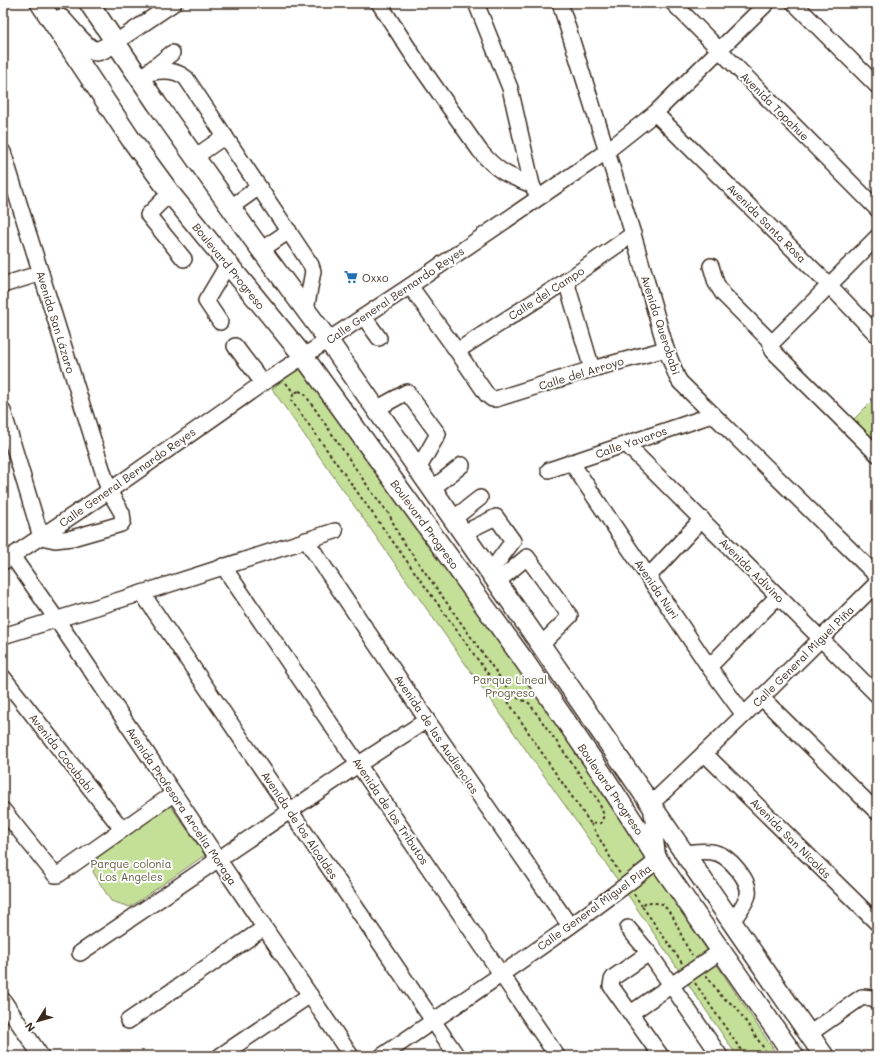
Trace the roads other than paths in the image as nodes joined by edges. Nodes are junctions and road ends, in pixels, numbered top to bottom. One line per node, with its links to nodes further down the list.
1 (40, 3): 23 (main road, Boulevard Progreso)
2 (48, 3): 11 (main road)
3 (89, 3): 11 (main road)
4 (174, 3): 11 (street)
5 (379, 3): 22 (street)
6 (476, 3): 22 (street)
7 (560, 3): 18 (street, Avenida Querobabi)
8 (673, 3): 12 (street, Avenida Topahue)
9 (767, 3): 12 (street, Calle General Bernardo Reyes)
10 (794, 3): 15 (street)
11 (116, 42): 14 (main road)
12 (720, 50): 16 (street, Calle General Bernardo Reyes); 25 (street, Avenida Topahue)
13 (172, 53): 14 (street)
14 (143, 74): 17 (street); 20 (main road)
15 (877, 86)
16 (656, 113): 18 (street, Calle General Bernardo Reyes); 37 (street, Avenida Santa Rosa)
17 (224, 136): 20 (street); 21 (street)
18 (607, 151): 22 (street, Calle General Bernardo Reyes); 27 (street, Avenida Querobabi)
19 (3, 152): 33 (street, Avenida San Lázaro)
20 (195, 157): 24 (main road)
21 (259, 187): 24 (street); 26 (street)
22 (535, 191): 36 (street, Calle General Bernardo Reyes)
23 (171, 192): 30 (street); 31 (main road, Boulevard Progreso)
24 (231, 208): 29 (main road)
25 (877, 209)
26 (289, 231): 29 (street); 38 (street)
27 (633, 234): 34 (street, Calle del Campo); 46 (street, Avenida Querobabi)
28 (877, 237): 37 (street)
29 (261, 250): 38 (main road)
30 (184, 259)
31 (228, 264): 40 (street); 48 (main road, Boulevard Progreso)
32 (712, 266): 44 (street)
33 (41, 273): 35 (street); 61 (street, Avenida San Lázaro)
34 (566, 281): 47 (street, Calle del Campo); 49 (street)
35 (3, 285)
36 (410, 286): 39 (street, Calle General Bernardo Reyes); 47 (street)
37 (830, 286): 41 (street, Avenida Santa Rosa); 44 (street)
38 (306, 310): 43 (main road)
39 (364, 317): 42 (street); 43 (street, Calle General Bernardo Reyes)
40 (220, 322)
41 (877, 334)
42 (378, 338)
43 (328, 340): 48 (street, Calle General Bernardo Reyes); 51 (main road)
44 (772, 345): 55 (street)
45 (235, 346): 50 (street)
46 (666, 348): 49 (street, Calle del Arroyo); 53 (street, Avenida Querobabi)
47 (457, 351): 49 (street, Calle del Arroyo)
48 (304, 357): 50 (street, Calle General Bernardo Reyes); 88 (main road, Boulevard Progreso)
49 (592, 369)
50 (263, 383): 61 (street, Calle General Bernardo Reyes)
51 (376, 409): 58 (main road); 58 (street)
52 (3, 411): 66 (street)
53 (712, 415): 54 (street, Calle Yavaros); 70 (street, Avenida Querobabi)
54 (626, 444): 56 (street, Calle Yavaros); 63 (street, Avenida Adivino)
55 (877, 454)
56 (571, 462): 59 (street, Calle Yavaros); 72 (street, Avenida Nuri)
57 (462, 465): 60 (street)
58 (418, 469): 60 (main road)
59 (549, 470)
60 (432, 489): 64 (main road)
61 (109, 491): 66 (street, Calle General Bernardo Reyes); 66 (street, Avenida San Lázaro)
62 (480, 498): 64 (street)
63 (702, 519): 72 (street); 75 (street, Avenida Adivino)
64 (458, 526): 71 (main road); 71 (street)
65 (335, 531): 67 (street)
66 (41, 536): 68 (street, Calle General Bernardo Reyes)
67 (306, 540): 69 (street); 85 (street, Avenida de las Audiencias)
68 (6, 559): 76 (street, Avenida Profesora Arcelia Moraga)
69 (223, 566): 74 (street); 87 (street, Avenida de los Tributos)
70 (877, 576)
71 (493, 577): 79 (main road); 79 (street)
72 (648, 577): 80 (street, Avenida Nuri)
73 (877, 583): 78 (street, Calle General Miguel Piña)
74 (142, 593): 76 (street); 92 (street, Avenida de los Alcaldes)
75 (778, 596): 78 (street, Avenida Adivino); 80 (street)
76 (57, 620): 77 (street); 89 (street, Avenida Profesora Arcelia Moraga)
77 (3, 636)
78 (821, 639): 82 (street, Avenida Adivino); 83 (street, Calle General Miguel Piña)
79 (541, 645): 90 (main road)
80 (709, 668): 84 (street, Avenida Nuri)
81 (3, 677): 94 (street, Avenida Cocubabi)
82 (877, 695)
83 (762, 697): 84 (street, Calle General Miguel Piña); 93 (street)
84 (744, 715): 86 (street, Calle General Miguel Piña)
85 (427, 720): 87 (street); 101 (street, Avenida de las Audiencias)
86 (704, 753): 90 (street, Calle General Miguel Piña); 100 (street, Avenida San Nicolás)
87 (359, 764): 92 (street); 107 (street, Avenida de los Tributos)
88 (602, 775): 90 (main road); 97 (main road, Boulevard Progreso)
89 (173, 794): 94 (street); 96 (street, Avenida Profesora Arcelia Moraga)
90 (651, 804): 95 (main road); 97 (street, Calle General Miguel Piña)
91 (3, 810): 94 (street)
92 (290, 811): 96 (street); 113 (street, Avenida de los Alcaldes)
93 (877, 812)
94 (122, 829)
95 (685, 853): 98 (main road); 99 (street)
96 (218, 860): 102 (street, Avenida Profesora Arcelia Moraga); 106 (street)
97 (658, 860): 98 (main road); 101 (street, Calle General Miguel Piña); 104 (main road, Boulevard Progreso)
98 (713, 895): 99 (main road)
99 (732, 922): 115 (main road)
100 (877, 922)
101 (570, 926): 107 (street, Calle General Miguel Piña)
102 (264, 928): 109 (street, Avenida Profesora Arcelia Moraga); 114 (street)
103 (628, 928): 105 (street)
104 (721, 951): 108 (street); 124 (main road, Boulevard Progreso)
105 (649, 952): 108 (street); 112 (street)
106 (80, 953)
107 (501, 974): 113 (street, Calle General Miguel Piña); 121 (street, Avenida de los Tributos)
108 (672, 986): 112 (street); 123 (street)
109 (310, 995): 117 (street); 118 (street, Avenida Profesora Arcelia Moraga)
110 (3, 1000): 116 (street)
111 (877, 1002): 115 (street)
112 (630, 1013): 122 (street)
113 (433, 1020): 119 (street, Calle General Miguel Piña); 120 (street, Avenida de los Alcaldes)
114 (128, 1021)
115 (809, 1034): 125 (main road)
116 (41, 1056)
117 (220, 1056)
118 (351, 1056)
119 (382, 1056)
120 (458, 1056)
121 (557, 1056)
122 (661, 1056)
123 (720, 1056)
124 (794, 1056)
125 (824, 1056)

